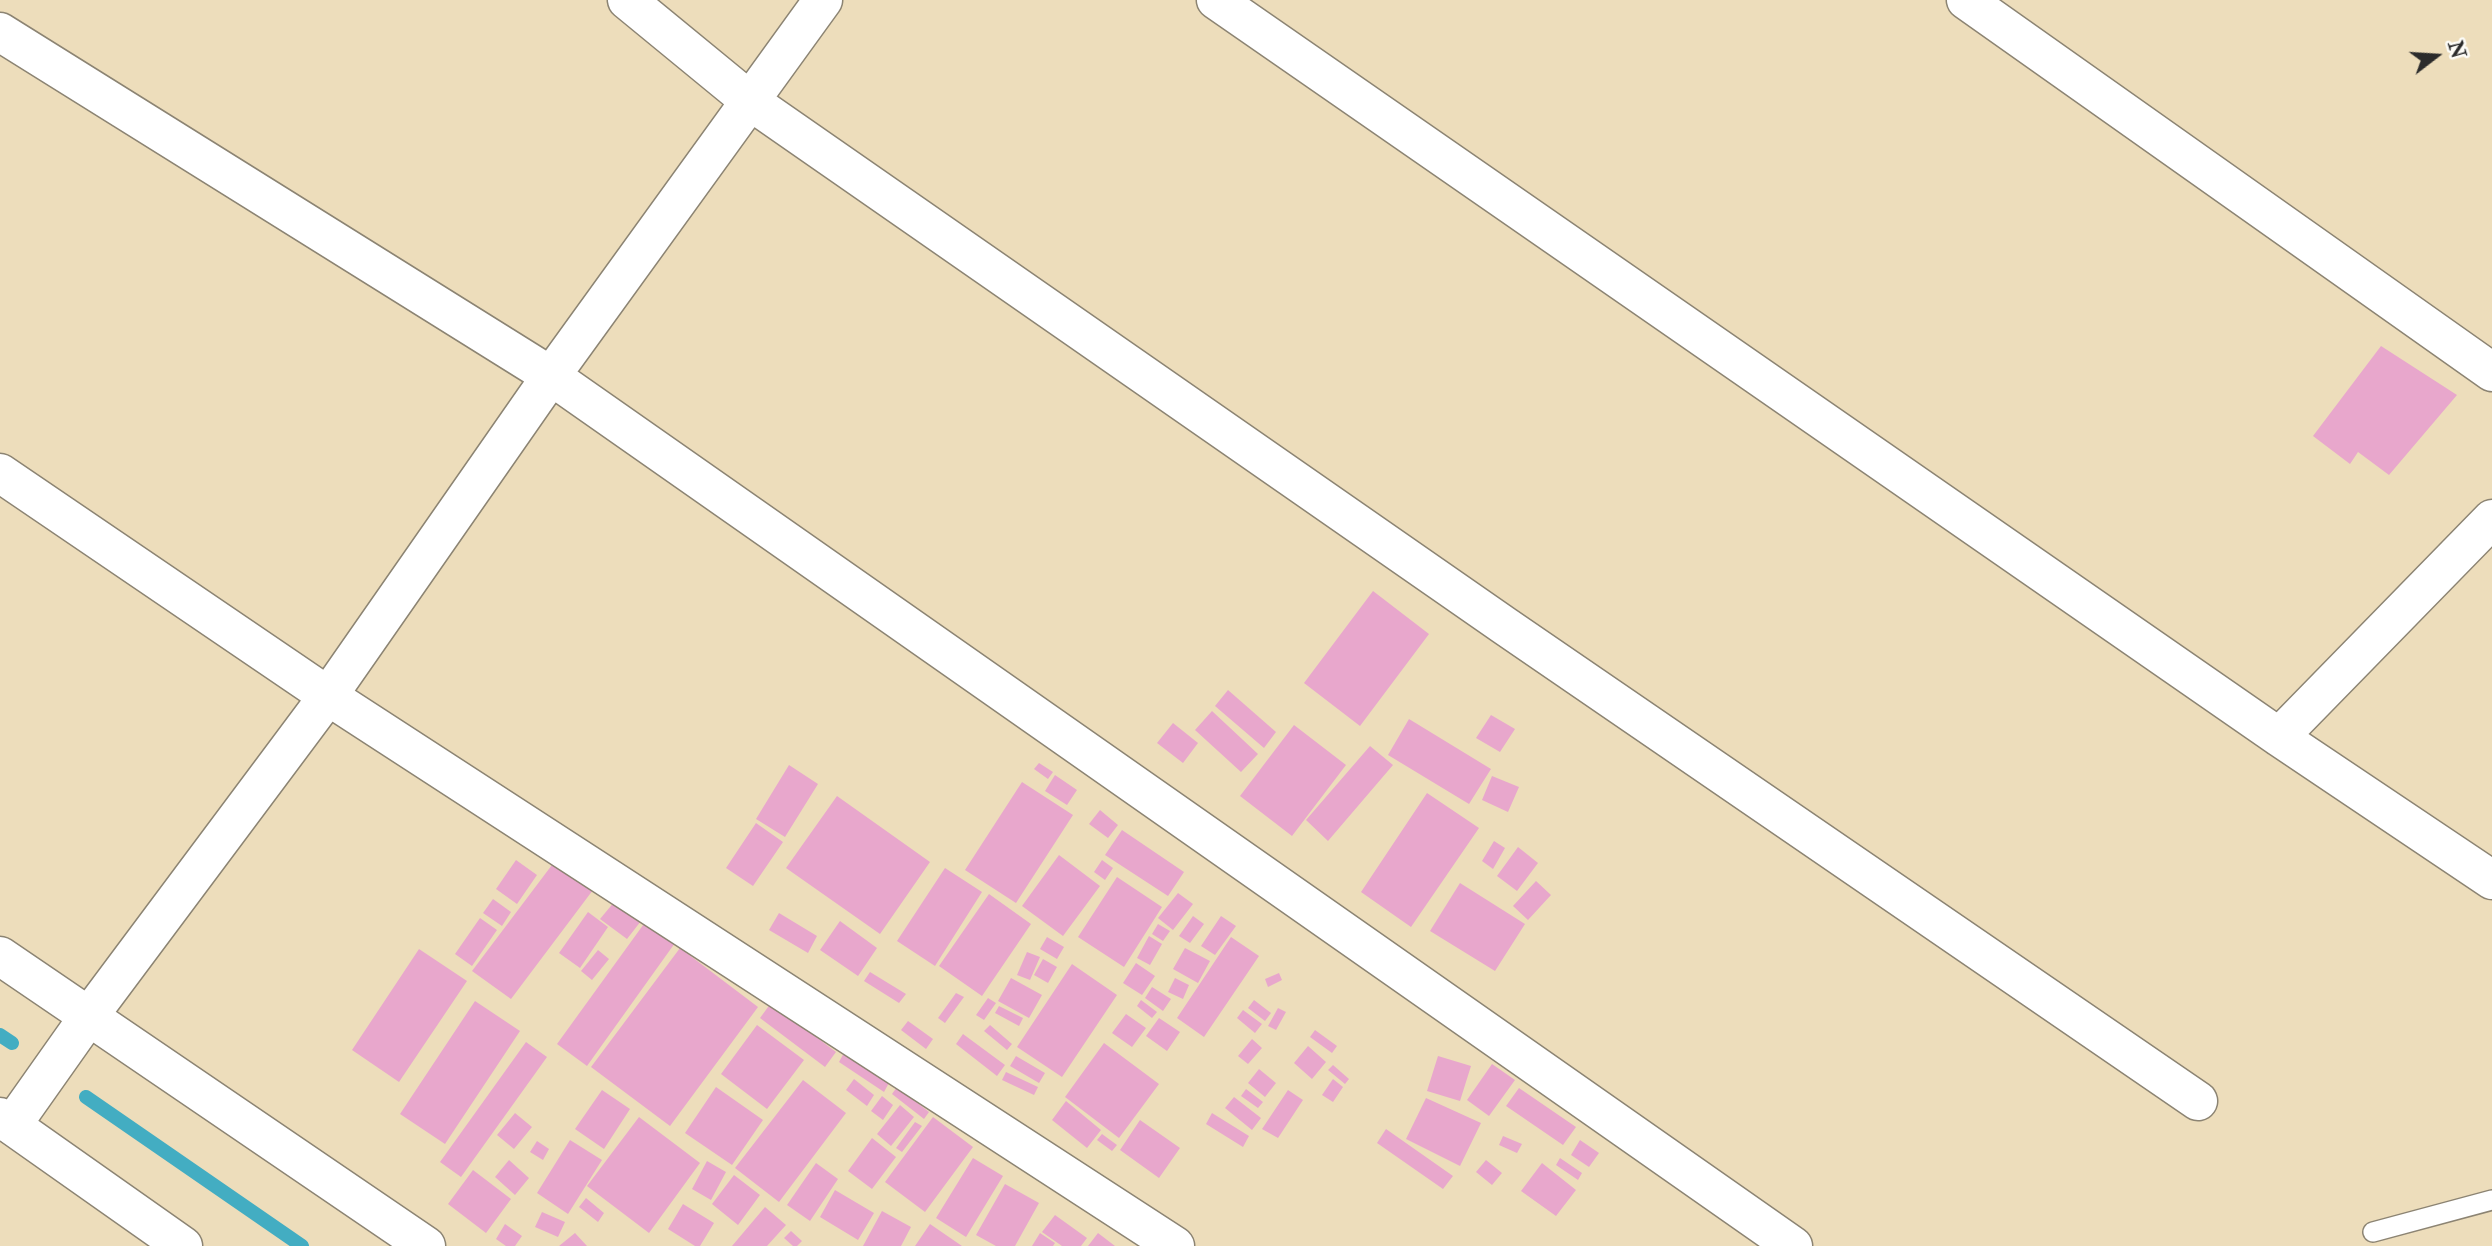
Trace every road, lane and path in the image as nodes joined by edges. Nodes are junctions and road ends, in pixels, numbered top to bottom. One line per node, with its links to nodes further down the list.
1 (627, 0): 6 (street)
2 (823, 0): 6 (street)
3 (1216, 0): 12 (street)
4 (1966, 0): 7 (street)
5 (0, 32): 8 (street)
6 (750, 101): 8 (street); 16 (street)
7 (2492, 372)
8 (551, 376): 11 (street); 23 (street)
9 (0, 473): 11 (street)
10 (2492, 519): 12 (street)
11 (328, 696): 15 (street); 22 (street)
12 (2279, 737): 13 (street)
13 (2492, 880)
14 (0, 956): 15 (street)
15 (89, 1016): 17 (street); 21 (street)
16 (2198, 1101)
17 (6, 1121): 20 (street)
18 (2492, 1200): 19 (lane)
19 (2373, 1232)
20 (183, 1246)
21 (426, 1246)
22 (1175, 1246)
23 (1793, 1246)

